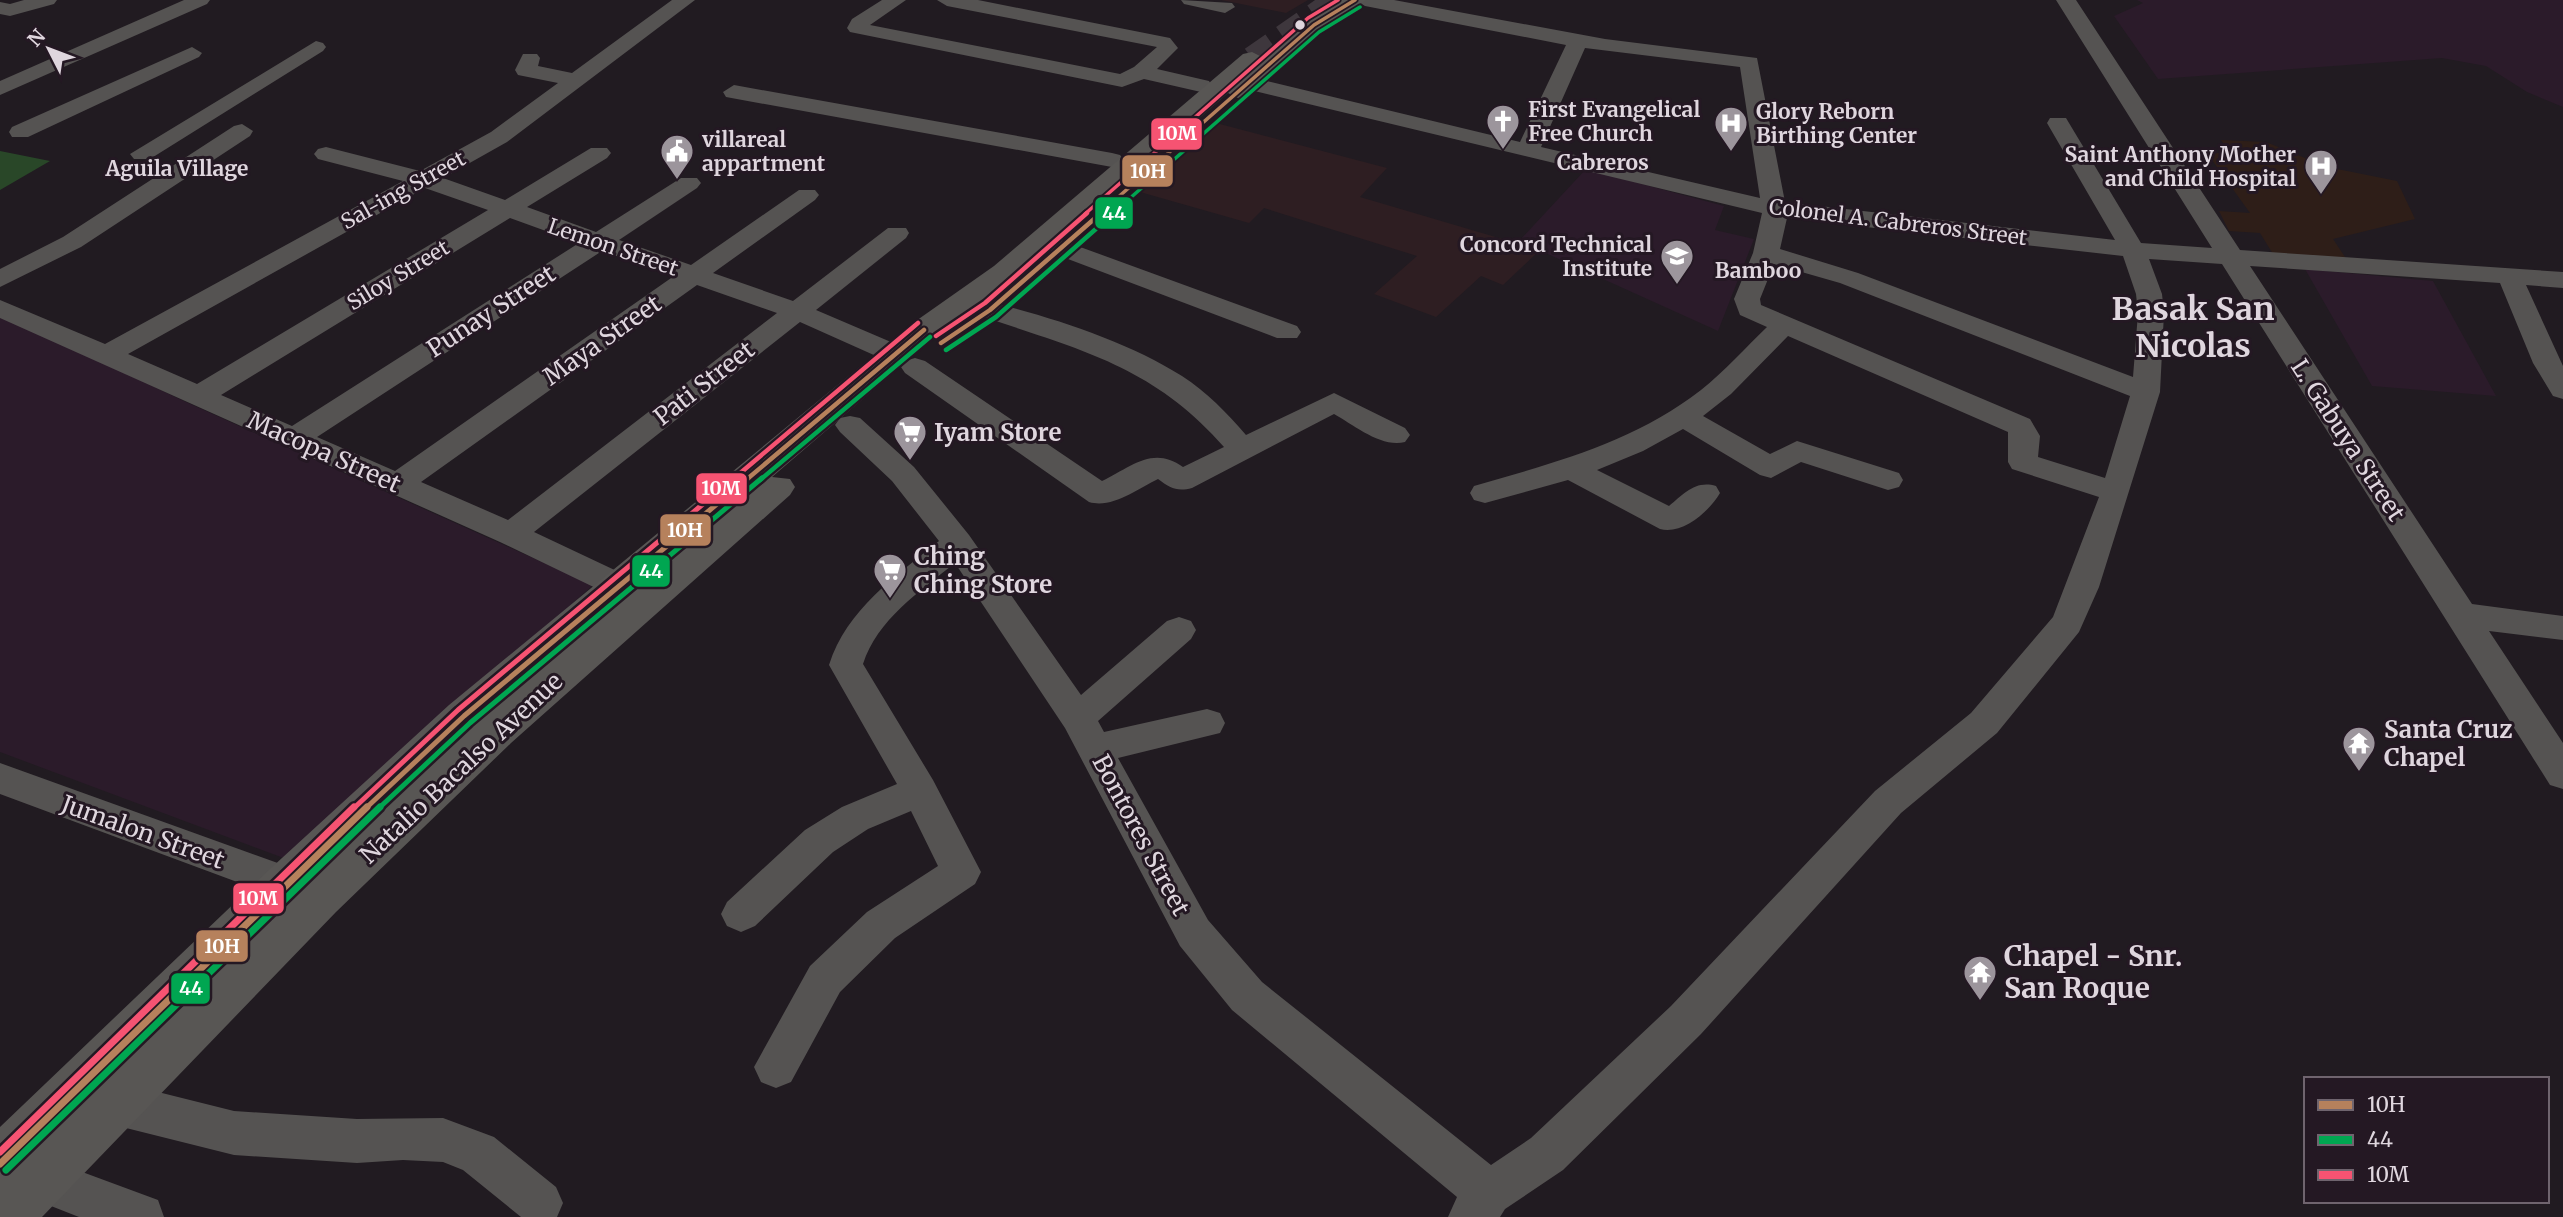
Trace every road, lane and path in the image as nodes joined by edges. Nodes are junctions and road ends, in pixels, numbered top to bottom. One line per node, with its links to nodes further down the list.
1 (47, 0): 12 (street)
2 (200, 0): 20 (street)
3 (685, 0): 19 (street, Sal-ing Street)
4 (897, 0): 18 (street)
5 (947, 0): 18 (street)
6 (1191, 0): 11 (street)
7 (1317, 0): 21 (main road, Natalio Bacalso Avenue)
8 (1355, 0): 17 (main road, Natalio Bacalso Avenue)
9 (1365, 0): 13 (street)
10 (2066, 0): 42 (street, L. Gabuya Street)
11 (1225, 7)
12 (0, 8)
13 (1578, 41): 27 (street); 35 (street)
14 (316, 47): 26 (street)
15 (192, 53): 23 (street)
16 (530, 58): 19 (street)
17 (1249, 70): 27 (street, Colonel A. Cabreros Street); 39 (main road, Natalio Bacalso Avenue); 52 (main road, Natalio Bacalso Avenue)
18 (1142, 72): 21 (street)
19 (578, 81): 32 (street, Sal-ing Street)
20 (6, 86): 23 (street)
21 (1201, 86): 31 (main road, Natalio Bacalso Avenue)
22 (734, 92): 31 (street)
23 (95, 98): 25 (street)
24 (2059, 123): 40 (street)
25 (20, 132)
26 (172, 135): 29 (street); 45 (street)
27 (1527, 151): 35 (street, Colonel A. Cabreros Street)
28 (599, 153): 36 (street, Siloy Street)
29 (142, 154)
30 (326, 154): 32 (street, Lemon Street)
31 (1112, 160): 52 (main road, Natalio Bacalso Avenue)
32 (424, 179): 36 (street, Lemon Street); 53 (street, Sal-ing Street)
33 (689, 183): 38 (street, Punay Street)
34 (807, 195): 43 (street, Maya Street)
35 (1774, 208): 40 (street, Colonel A. Cabreros Street); 41 (street)
36 (506, 209): 38 (street, Lemon Street); 57 (street, Siloy Street)
37 (897, 233): 49 (street, Pati Street)
38 (599, 242): 43 (street, Lemon Street); 61 (street, Punay Street)
39 (1061, 248): 48 (main road, Natalio Bacalso Avenue); 51 (street)
40 (2133, 250): 42 (street, Colonel A. Cabreros Street); 56 (street)
41 (1766, 253): 50 (street); 56 (street)
42 (2231, 257): 44 (street, Colonel A. Cabreros Street); 72 (street, L. Gabuya Street)
43 (694, 275): 49 (street, Lemon Street); 65 (street, Maya Street)
44 (2509, 275): 46 (street, Colonel A. Cabreros Street); 55 (street)
45 (0, 279)
46 (2563, 280)
47 (0, 308): 53 (street, Macopa Street)
48 (990, 310): 52 (main road, Natalio Bacalso Avenue); 62 (street)
49 (796, 311): 54 (street, Lemon Street); 69 (street, Pati Street)
50 (1784, 325): 58 (street); 66 (street)
51 (1287, 332)
52 (932, 337): 54 (main road, Natalio Bacalso Avenue)
53 (104, 356): 57 (street, Macopa Street)
54 (905, 360): 59 (main road, Natalio Bacalso Avenue); 62 (street, Lemon Street); 71 (main road, Natalio Bacalso Avenue)
55 (2563, 390)
56 (2146, 392): 66 (street)
57 (197, 397): 61 (street, Macopa Street)
58 (1682, 416): 63 (street); 64 (street)
59 (850, 425): 70 (street, Bontores Street); 71 (main road, Natalio Bacalso Avenue)
60 (1395, 435): 62 (street)
61 (293, 439): 65 (street, Macopa Street)
62 (1242, 449)
63 (1570, 468): 67 (street); 68 (street)
64 (1888, 480)
65 (397, 484): 69 (street, Macopa Street)
66 (2116, 492): 86 (street)
67 (1485, 493)
68 (1704, 493)
69 (511, 534): 71 (street, Macopa Street)
70 (958, 543): 76 (street, Bontores Street); 79 (street)
71 (634, 592): 80 (main road, Natalio Bacalso Avenue); 83 (main road, Natalio Bacalso Avenue)
72 (2460, 615): 73 (street); 77 (street, L. Gabuya Street)
73 (2563, 628)
74 (1179, 630): 76 (street)
75 (1206, 723): 76 (street)
76 (1086, 733): 86 (street, Bontores Street)
77 (2563, 774)
78 (0, 778): 80 (street, Jumalon Street)
79 (920, 792): 81 (street); 82 (street)
80 (286, 883): 84 (main road, Natalio Bacalso Avenue)
81 (741, 914)
82 (776, 1068)
83 (114, 1103): 84 (main road, Natalio Bacalso Avenue); 85 (street)
84 (20, 1171): 87 (main road, Natalio Bacalso Avenue); 88 (street)
85 (540, 1203)
86 (1480, 1205)
87 (4, 1217)
88 (141, 1217)

